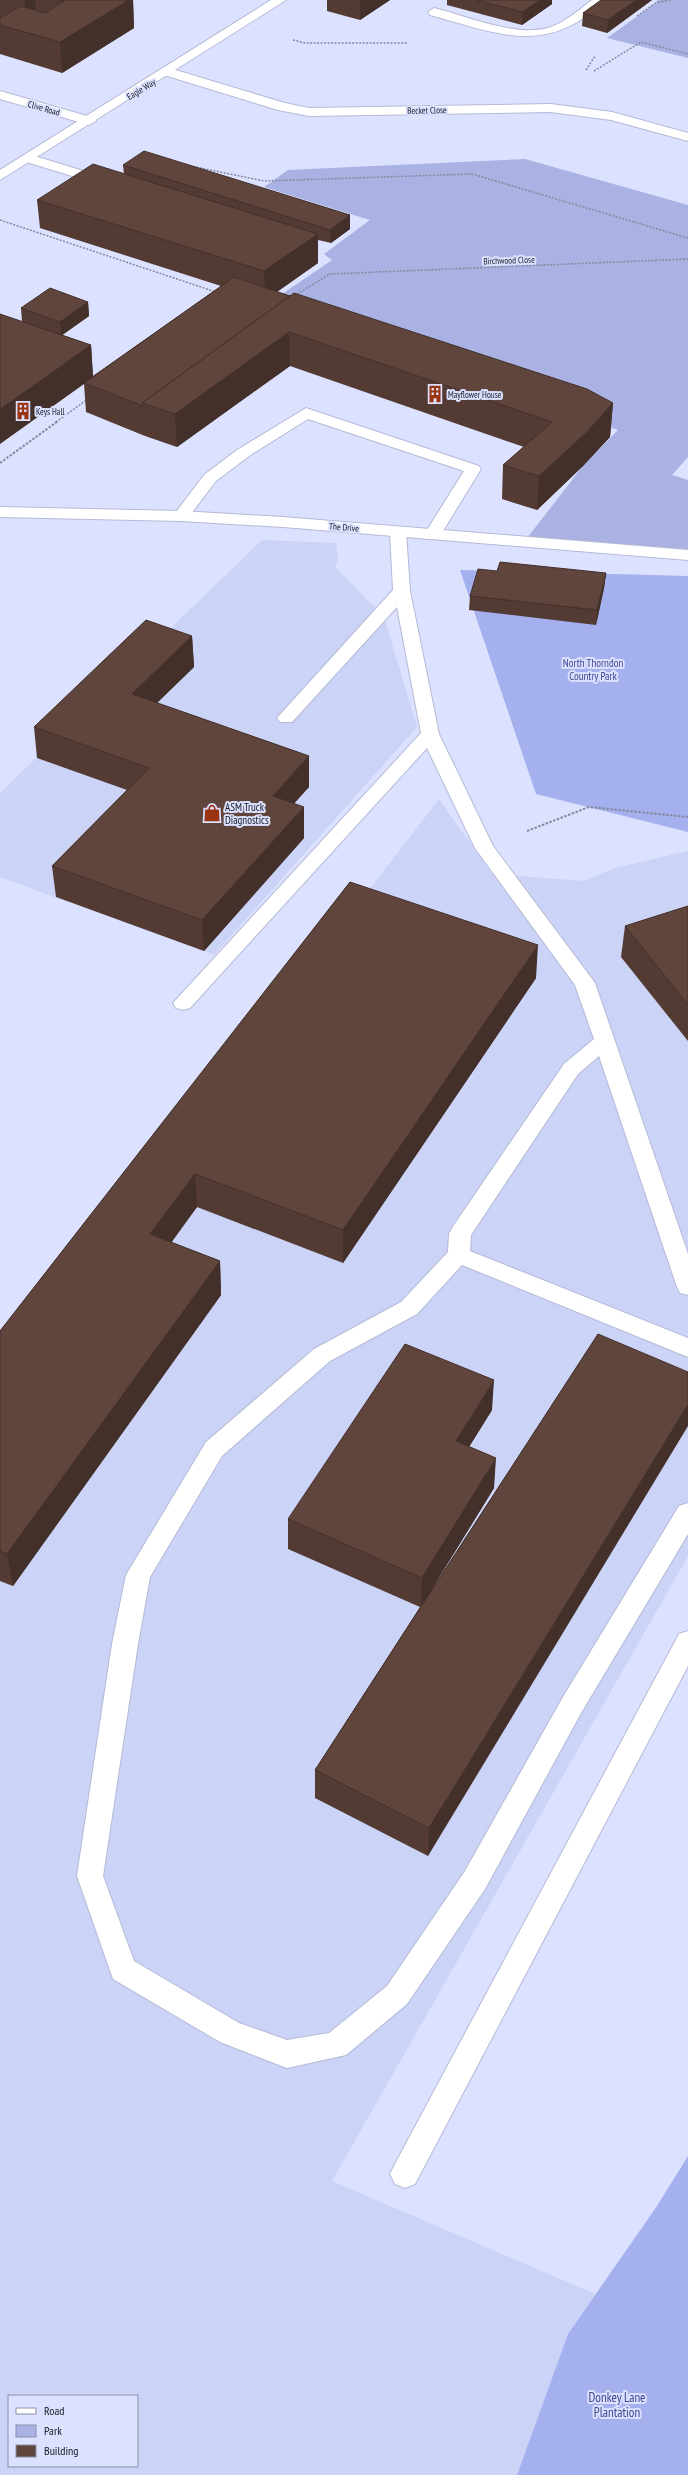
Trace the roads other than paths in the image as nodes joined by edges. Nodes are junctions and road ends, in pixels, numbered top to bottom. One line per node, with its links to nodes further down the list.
1 (280, 0): 5 (street, Eagle Way)
2 (578, 2): 3 (street)
3 (596, 3): 4 (street)
4 (434, 12)
5 (169, 72): 7 (street, Eagle Way); 8 (street, Becket Close)
6 (0, 95): 7 (street, Clive Road)
7 (89, 120): 9 (street, Eagle Way)
8 (688, 137)
9 (28, 158): 10 (street, Eagle Way); 11 (street)
10 (0, 176)
11 (125, 188)
12 (1, 513): 13 (street, The Drive)
13 (181, 516): 14 (street, The Drive); 15 (street)
14 (398, 532): 15 (street, The Drive); 17 (street)
15 (432, 535): 16 (street, The Drive)
16 (688, 555)
17 (402, 591): 18 (street); 19 (street)
18 (286, 718)
19 (430, 734): 20 (street); 21 (street)
20 (183, 1003)
21 (604, 1041): 22 (street); 23 (street)
22 (460, 1255): 24 (street); 25 (street)
23 (688, 1287)
24 (688, 1348)
25 (688, 1513)
26 (688, 1642): 27 (street)
27 (405, 2174)

